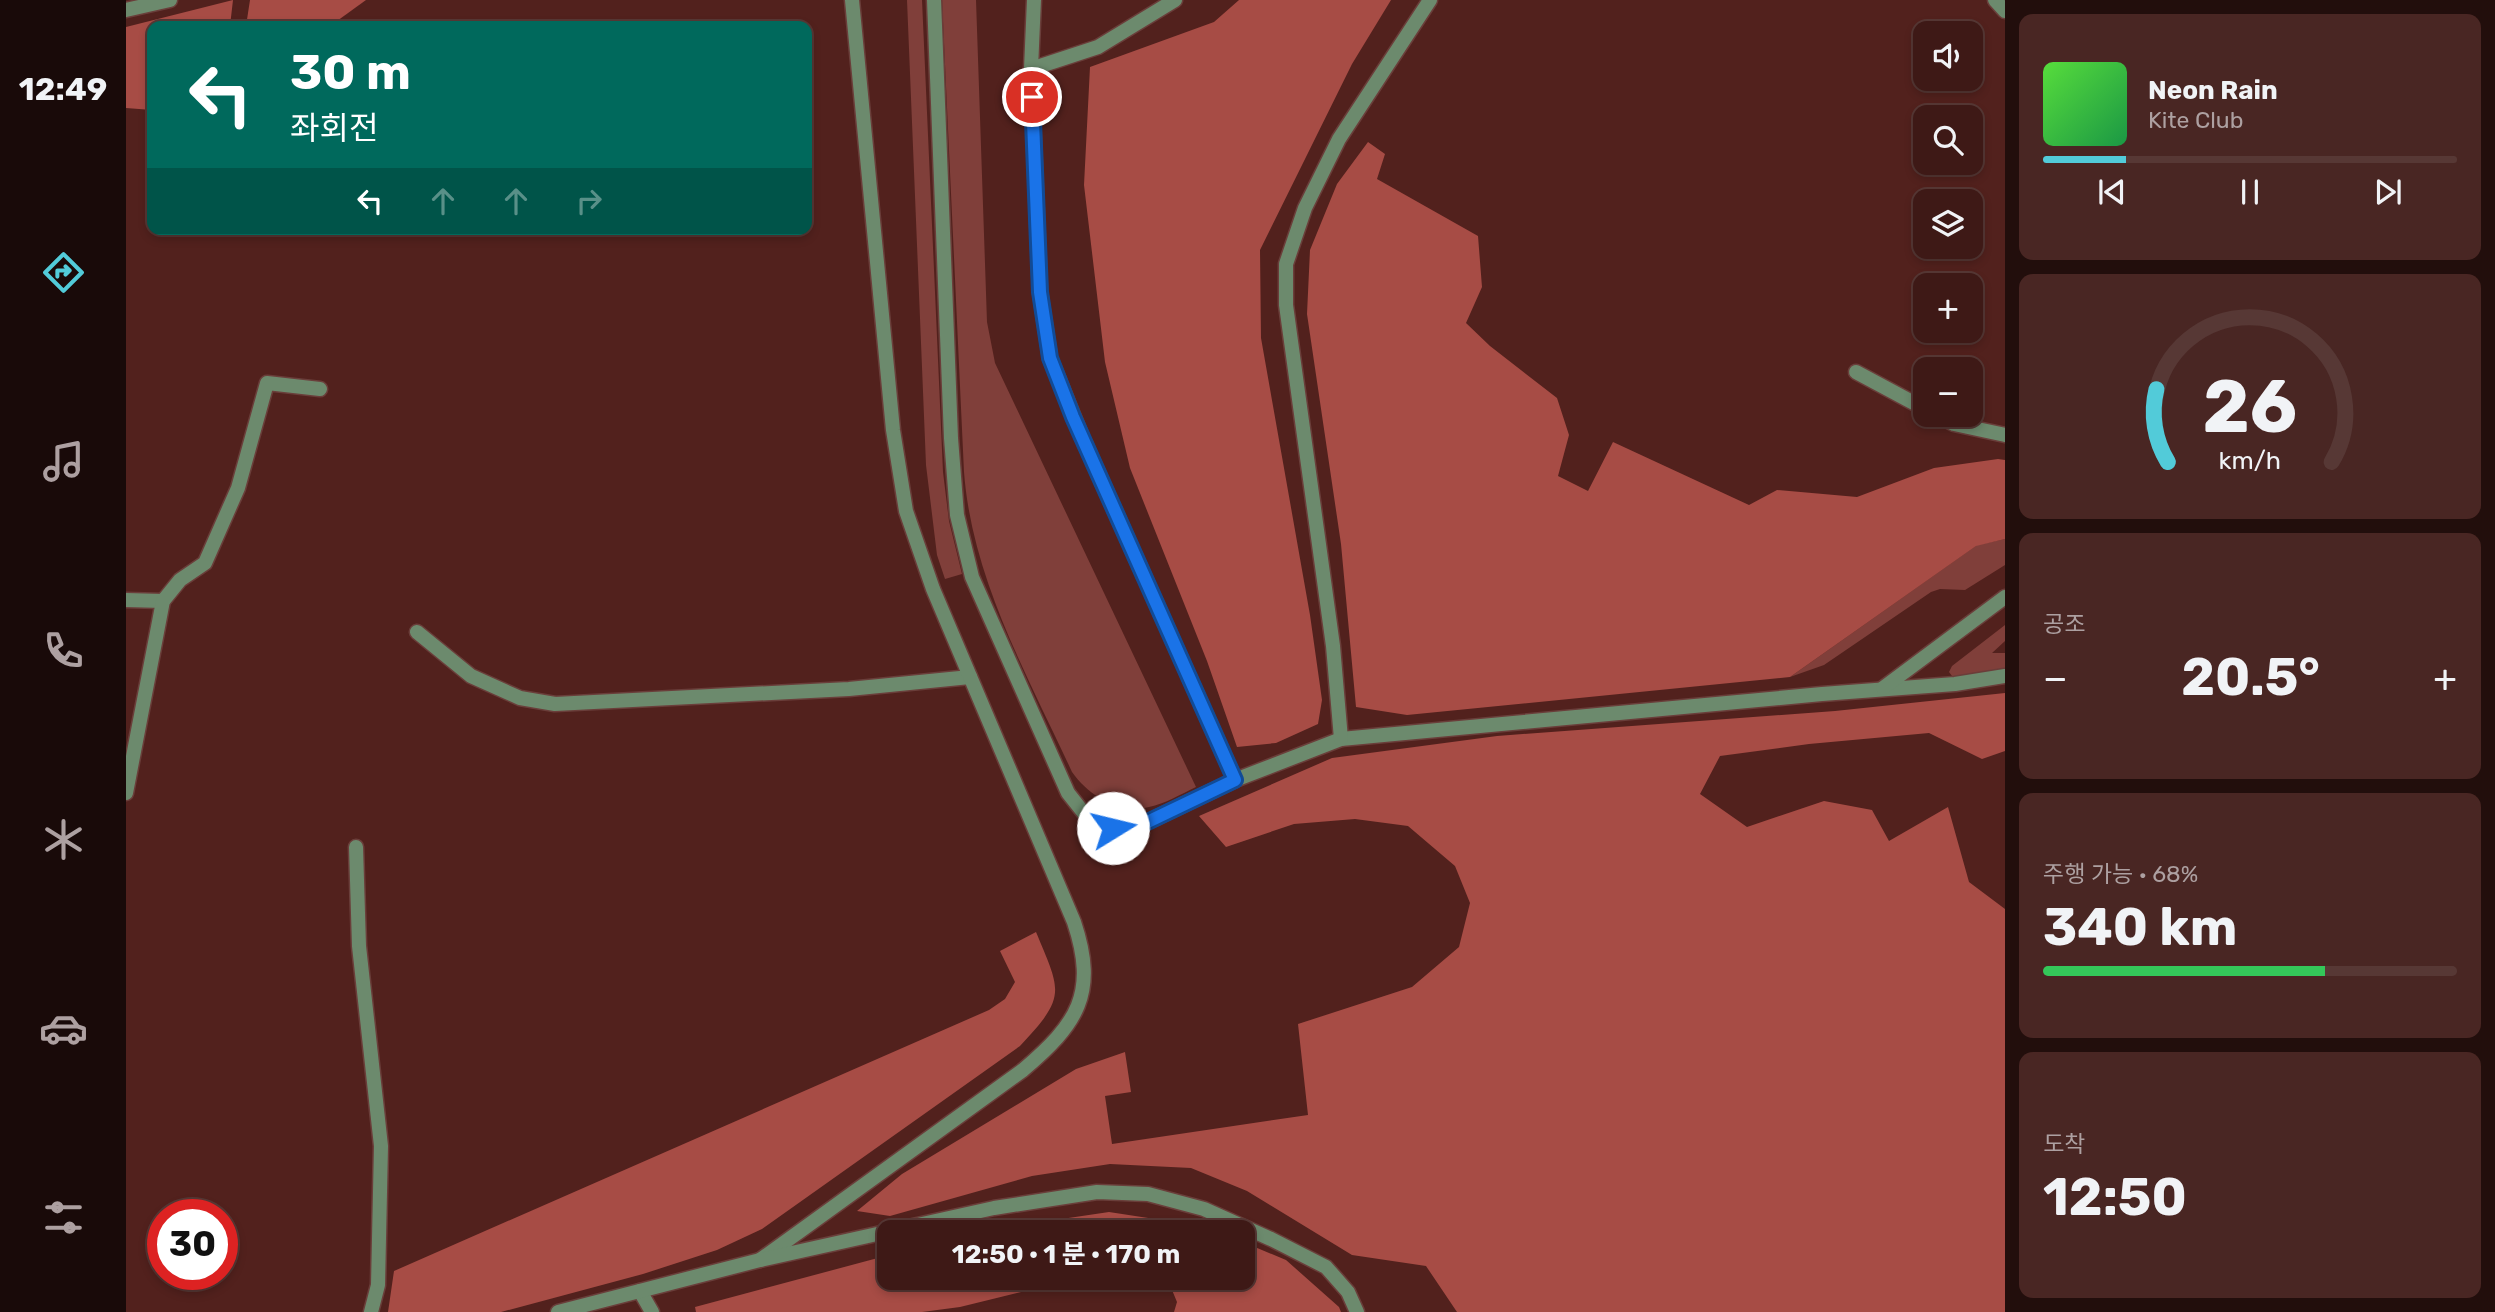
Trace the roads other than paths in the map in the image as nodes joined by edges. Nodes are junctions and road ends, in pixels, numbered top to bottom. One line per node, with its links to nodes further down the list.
1 (170, 0): 8 (street)
2 (852, 0): 21 (street)
3 (934, 0): 24 (street)
4 (1034, 0): 10 (street)
5 (1175, 0): 10 (street)
6 (1430, 0): 23 (street)
7 (1995, 0): 9 (street)
8 (126, 10)
9 (2005, 11)
10 (1031, 69): 24 (street)
11 (1856, 373): 13 (street)
12 (320, 389): 18 (street)
13 (1913, 403)
14 (1968, 427): 15 (street)
15 (2005, 435)
16 (2005, 597): 22 (street)
17 (126, 600): 18 (street)
18 (163, 601): 25 (street)
19 (417, 632): 21 (street)
20 (2005, 676): 22 (street)
21 (971, 677): 27 (street)
22 (1882, 688): 23 (street)
23 (1341, 739): 24 (street)
24 (1235, 780)
25 (126, 793)
26 (356, 847): 29 (street)
27 (760, 1260): 28 (street); 32 (street)
28 (640, 1291): 30 (street); 31 (street)
29 (371, 1312)
30 (558, 1312)
31 (652, 1312)
32 (1357, 1312)

